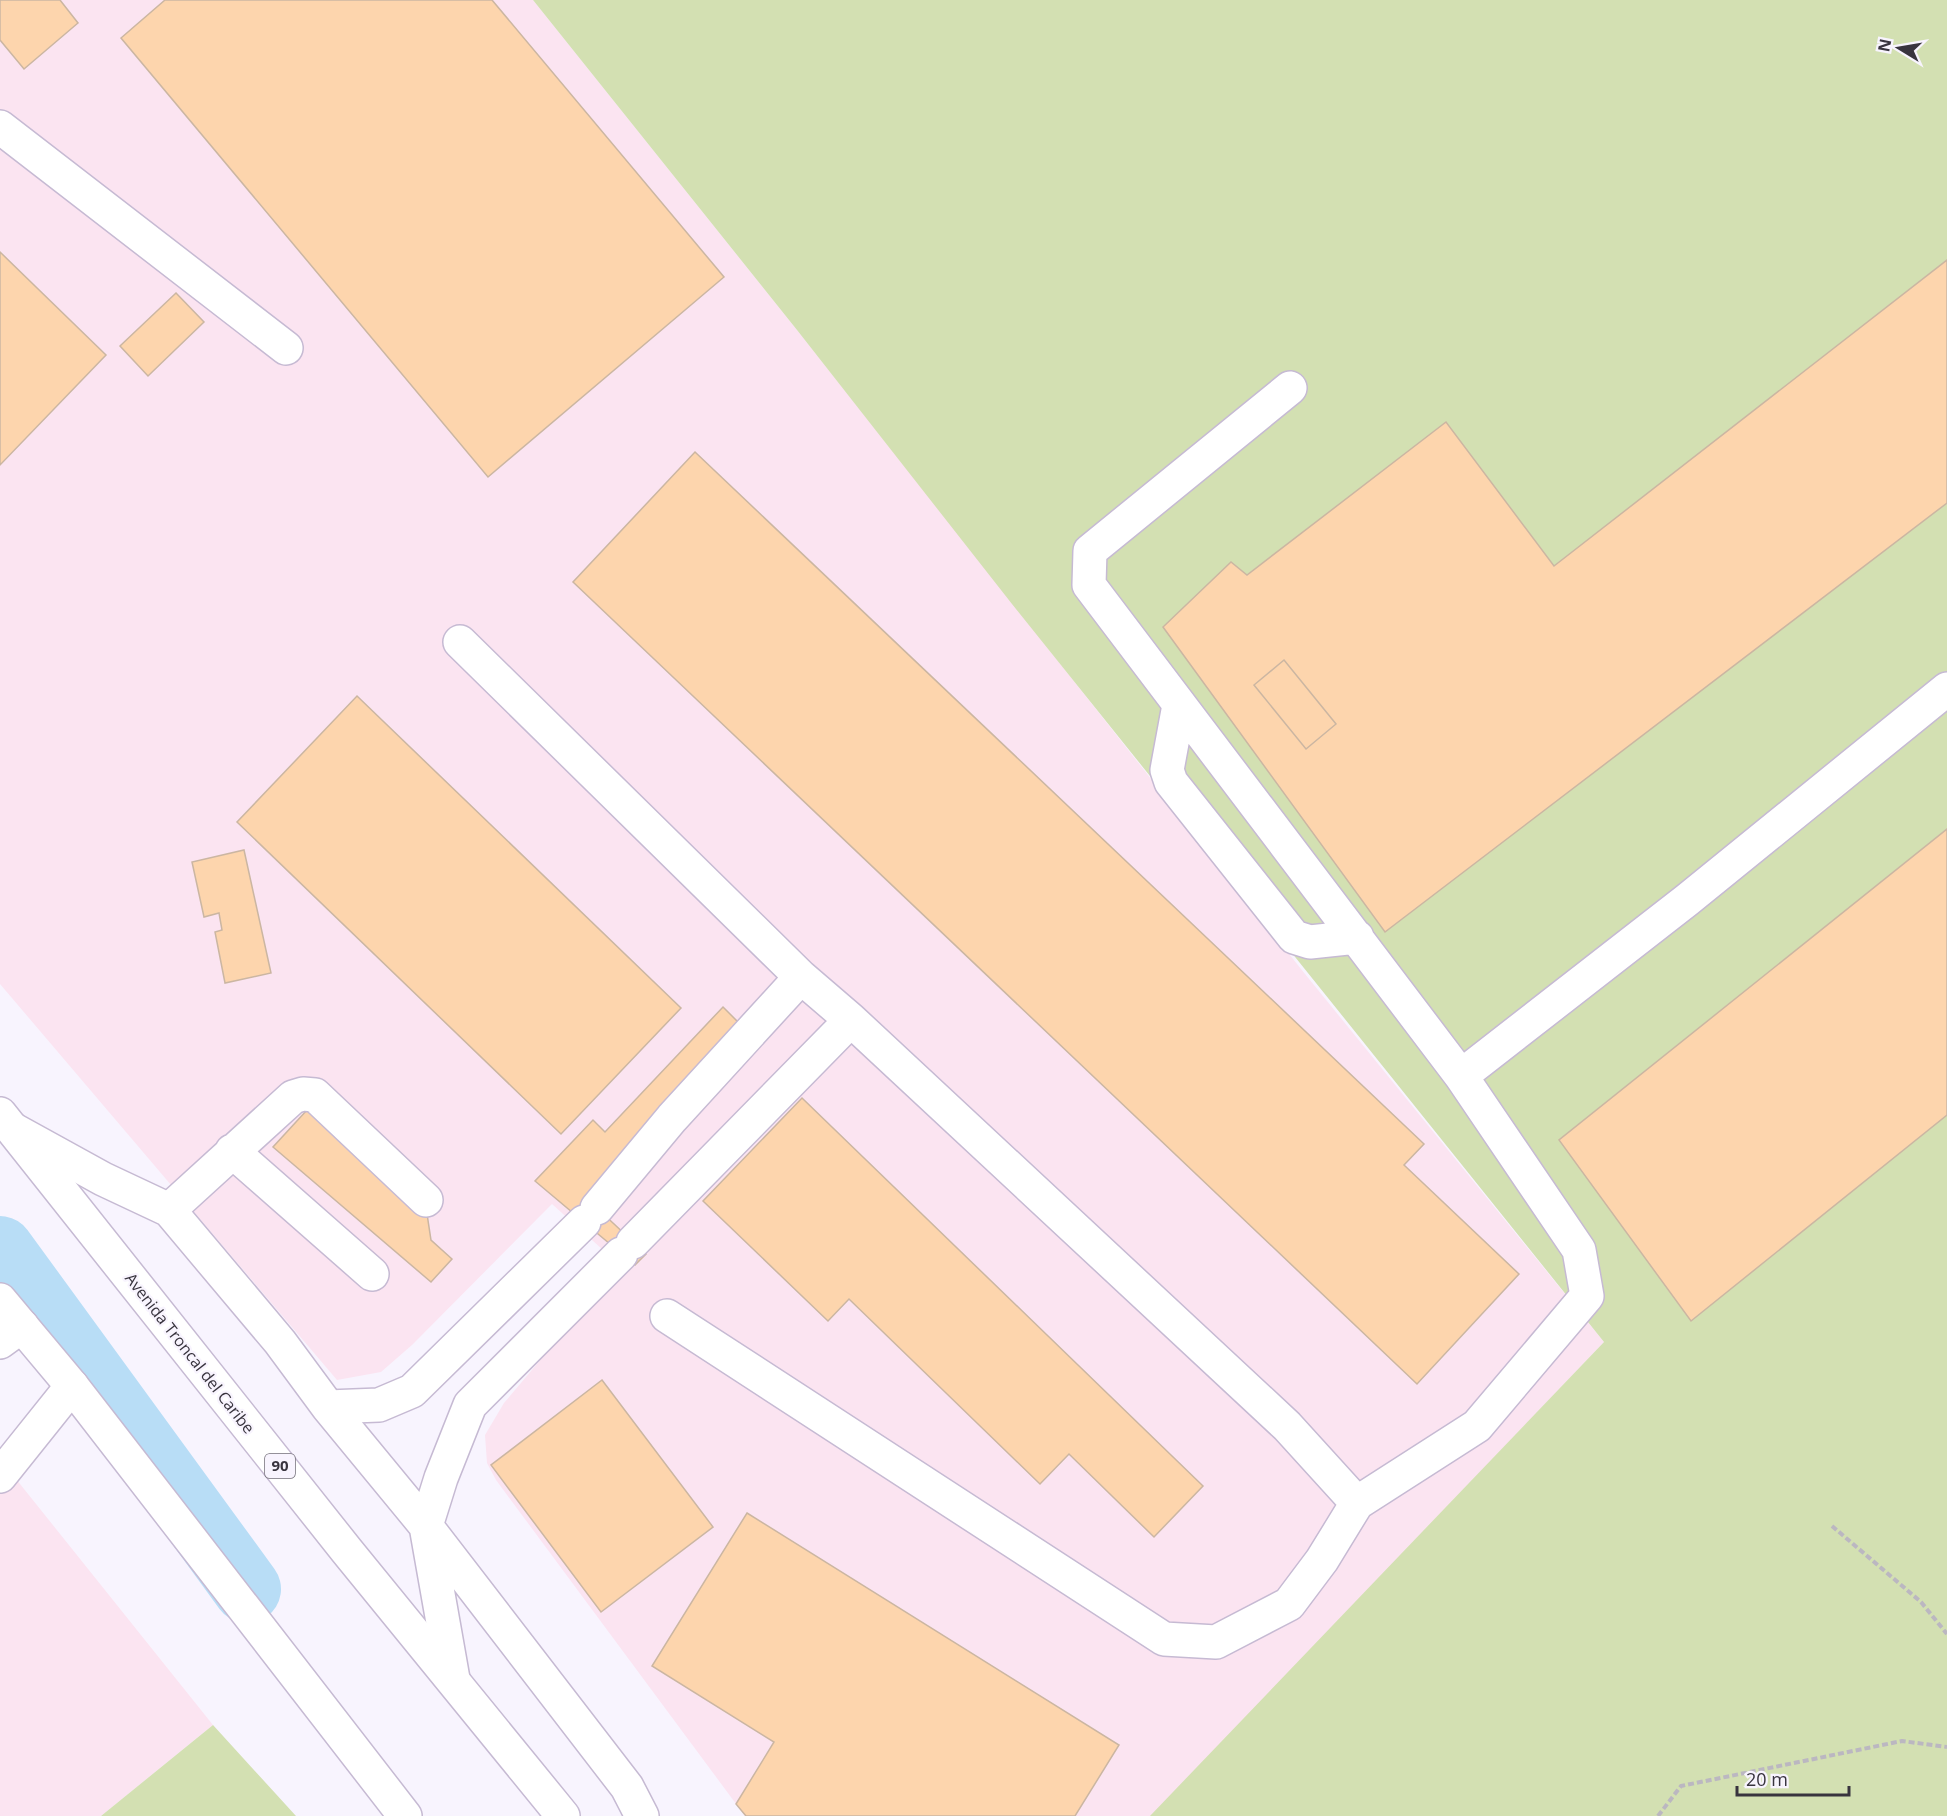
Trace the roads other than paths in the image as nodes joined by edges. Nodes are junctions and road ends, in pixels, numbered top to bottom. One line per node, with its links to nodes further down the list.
1 (0, 127): 2 (main road)
2 (285, 348)
3 (1290, 388): 6 (main road)
4 (460, 642): 8 (main road)
5 (1947, 689): 10 (main road)
6 (1179, 705): 7 (main road); 7 (main road)
7 (1357, 937): 10 (main road)
8 (801, 977): 9 (main road); 20 (main road)
9 (851, 1020): 22 (main road); 23 (main road)
10 (1461, 1076): 22 (main road)
11 (7, 1122): 14 (main road); 24 (main road, Avenida Troncal del Caribe / 90)
12 (231, 1151): 13 (main road); 14 (main road); 15 (main road)
13 (426, 1200)
14 (169, 1210): 20 (main road)
15 (372, 1274)
16 (0, 1300): 18 (main road)
17 (667, 1316): 22 (main road)
18 (11, 1334): 19 (main road)
19 (72, 1386): 21 (main road); 25 (main road)
20 (328, 1407): 23 (main road)
21 (0, 1476)
22 (1357, 1503)
23 (426, 1526): 24 (main road); 27 (main road)
24 (453, 1679): 26 (main road, Avenida Troncal del Caribe / 90)
25 (405, 1816)
26 (563, 1816)
27 (642, 1816)

